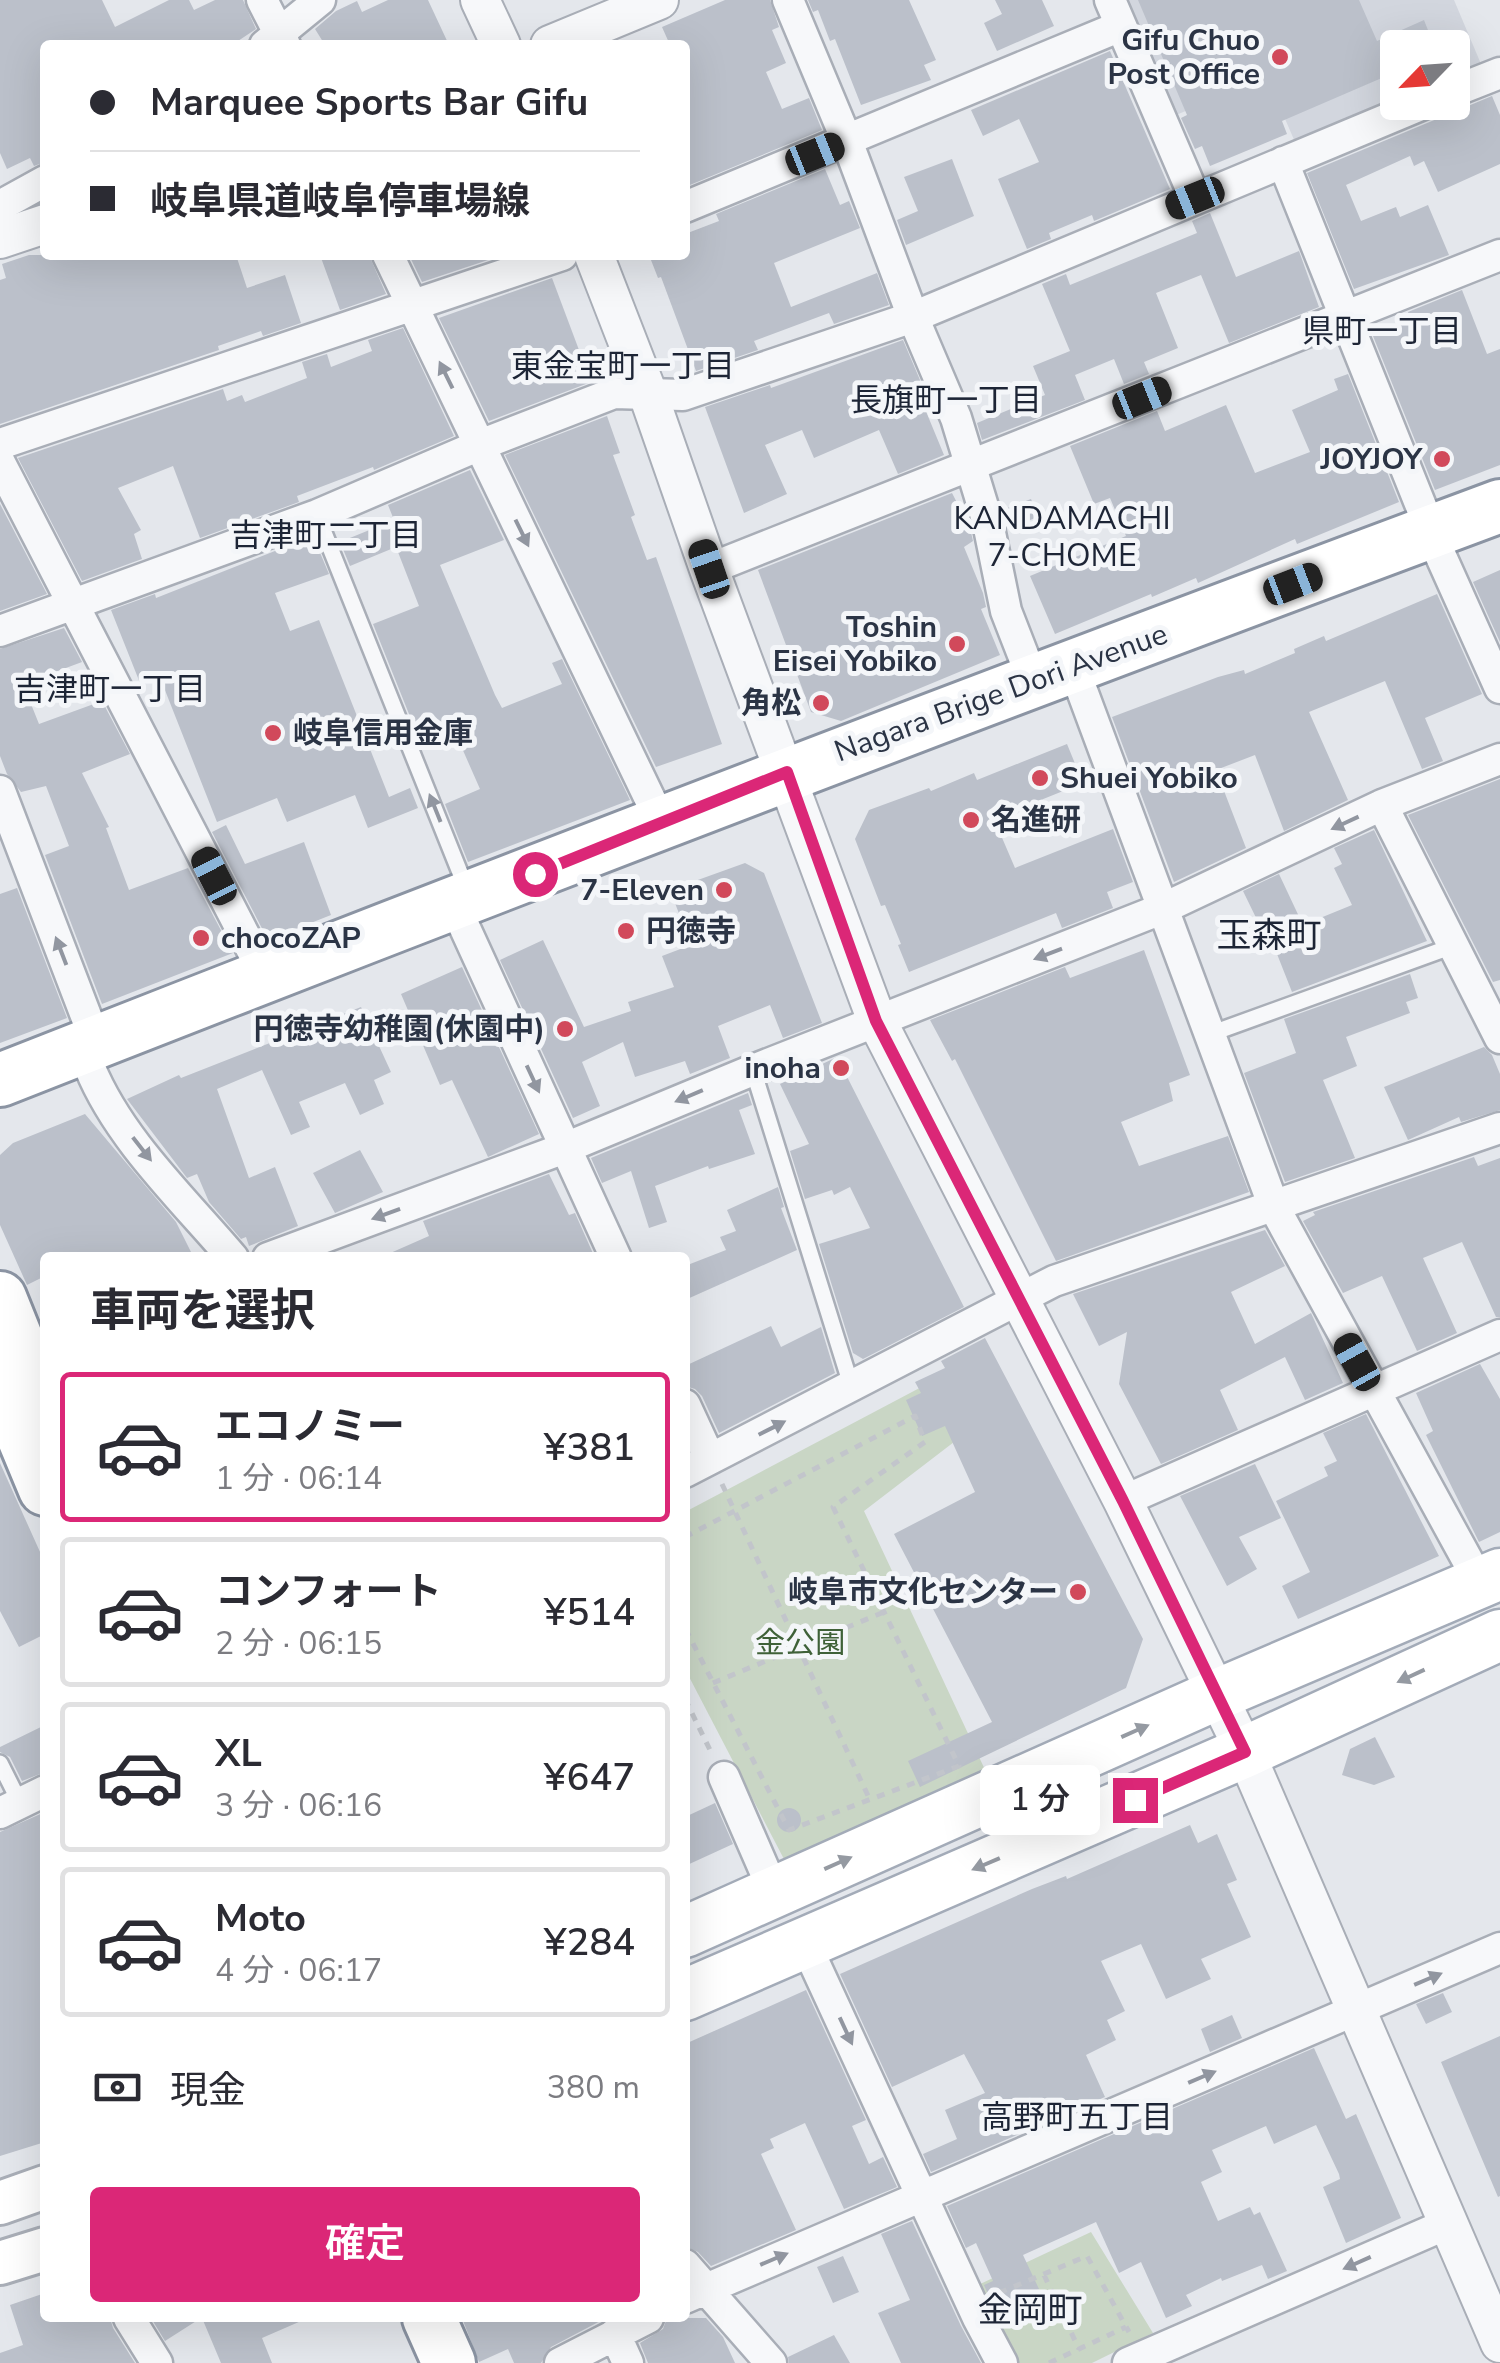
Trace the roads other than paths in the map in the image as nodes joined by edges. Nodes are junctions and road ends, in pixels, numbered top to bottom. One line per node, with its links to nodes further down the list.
1 (262, 0): 7 (street)
2 (320, 0): 8 (street)
3 (480, 0): 9 (street)
4 (659, 0): 10 (street)
5 (788, 0): 14 (street)
6 (1116, 13): 14 (street); 17 (street)
7 (275, 40)
8 (278, 40)
9 (498, 40)
10 (562, 40)
11 (1500, 73): 12 (street)
12 (1470, 85)
13 (1385, 120): 15 (street)
14 (847, 141): 18 (street); 28 (street)
15 (1284, 162): 17 (street); 27 (street)
16 (40, 184): 19 (street)
17 (1195, 198): 28 (street)
18 (690, 205)
19 (0, 206)
20 (40, 226): 21 (street)
21 (0, 239)
22 (1500, 255): 27 (street)
23 (390, 260): 26 (street)
24 (547, 260): 26 (street)
25 (596, 260): 29 (street)
26 (411, 305): 30 (street); 31 (street, one-way to 26)
27 (1346, 315): 33 (street); 37 (street)
28 (913, 316): 29 (street); 33 (street)
29 (648, 394): 31 (street); 38 (street)
30 (0, 444)
31 (480, 445): 35 (street); 47 (street, one-way to 47)
32 (0, 463): 39 (street)
33 (972, 466): 38 (street); 41 (street)
34 (1500, 506): 37 (highway, Nagara Brige Dori Avenue)
35 (317, 514): 39 (street); 49 (lane, one-way to 35)
36 (1500, 529): 37 (highway, Nagara Brige Dori Avenue)
37 (1435, 542): 41 (highway, Nagara Brige Dori Avenue); 42 (street)
38 (709, 569): 44 (street)
39 (74, 606): 40 (street); 51 (street)
40 (0, 631)
41 (1057, 685): 44 (highway, Nagara Brige Dori Avenue); 48 (street)
42 (1500, 688)
43 (1500, 758): 46 (street)
44 (791, 785): 47 (highway, Nagara Brige Dori Avenue); 49 (highway, Nagara Brige Dori Avenue); 52 (street)
45 (0, 791): 55 (street, one-way to 45)
46 (1382, 806): 48 (street, one-way to 48); 50 (street)
47 (662, 824): 49 (highway, Nagara Brige Dori Avenue)
48 (1164, 908): 52 (street, one-way to 52); 53 (street)
49 (467, 912): 51 (highway, Nagara Brige Dori Avenue); 55 (highway, Nagara Brige Dori Avenue); 60 (street, one-way to 60)
50 (1452, 946): 53 (lane); 54 (street)
51 (266, 977): 55 (highway, Nagara Brige Dori Avenue)
52 (876, 1021): 56 (street); 66 (street)
53 (1210, 1034): 61 (street)
54 (1500, 1038)
55 (93, 1055): 57 (highway, Nagara Brige Dori Avenue); 58 (highway, Nagara Brige Dori Avenue); 62 (street, one-way to 62)
56 (752, 1070): 60 (street, one-way to 60); 69 (lane)
57 (0, 1080)
58 (0, 1103)
59 (1500, 1128): 61 (street)
60 (565, 1148): 63 (street, one-way to 63); 64 (street)
61 (1274, 1207): 66 (street); 70 (street)
62 (228, 1252)
63 (284, 1252)
64 (613, 1252)
65 (0, 1298): 68 (highway)
66 (1019, 1299): 69 (street); 74 (street)
67 (1500, 1335): 70 (street)
68 (29, 1378): 72 (highway)
69 (852, 1388): 73 (street, one-way to 69)
70 (1374, 1393): 74 (street); 75 (street)
71 (690, 1428): 73 (street)
72 (40, 1454)
73 (698, 1465)
74 (1123, 1501): 77 (street)
75 (1490, 1579): 77 (main road)
76 (1500, 1635): 78 (main road, one-way to 78)
77 (1216, 1694): 78 (street); 82 (main road, one-way to 77)
78 (1245, 1752): 84 (main road, one-way to 84); 87 (street)
79 (0, 1763): 81 (lane)
80 (724, 1777): 82 (street)
81 (22, 1802)
82 (774, 1892): 83 (main road)
83 (690, 1930)
84 (805, 1943): 86 (main road); 89 (street, one-way to 89)
85 (1500, 1948): 87 (street, one-way to 85)
86 (690, 1993)
87 (1357, 2010): 89 (street, one-way to 87); 91 (street)
88 (40, 2189): 90 (main road)
89 (924, 2197): 94 (street, one-way to 89); 107 (street)
90 (0, 2203)
91 (1447, 2224): 99 (street); 108 (street, one-way to 108)
92 (40, 2250): 93 (main road)
93 (0, 2263)
94 (696, 2292): 106 (street)
95 (132, 2322): 101 (street)
96 (394, 2322): 102 (highway)
97 (431, 2322): 103 (highway)
98 (640, 2322): 100 (street)
99 (1497, 2330)
100 (616, 2334): 104 (street); 105 (street)
101 (158, 2363)
102 (410, 2363)
103 (449, 2363)
104 (560, 2363)
105 (628, 2363)
106 (771, 2363)
107 (1002, 2363)
108 (1128, 2363)

